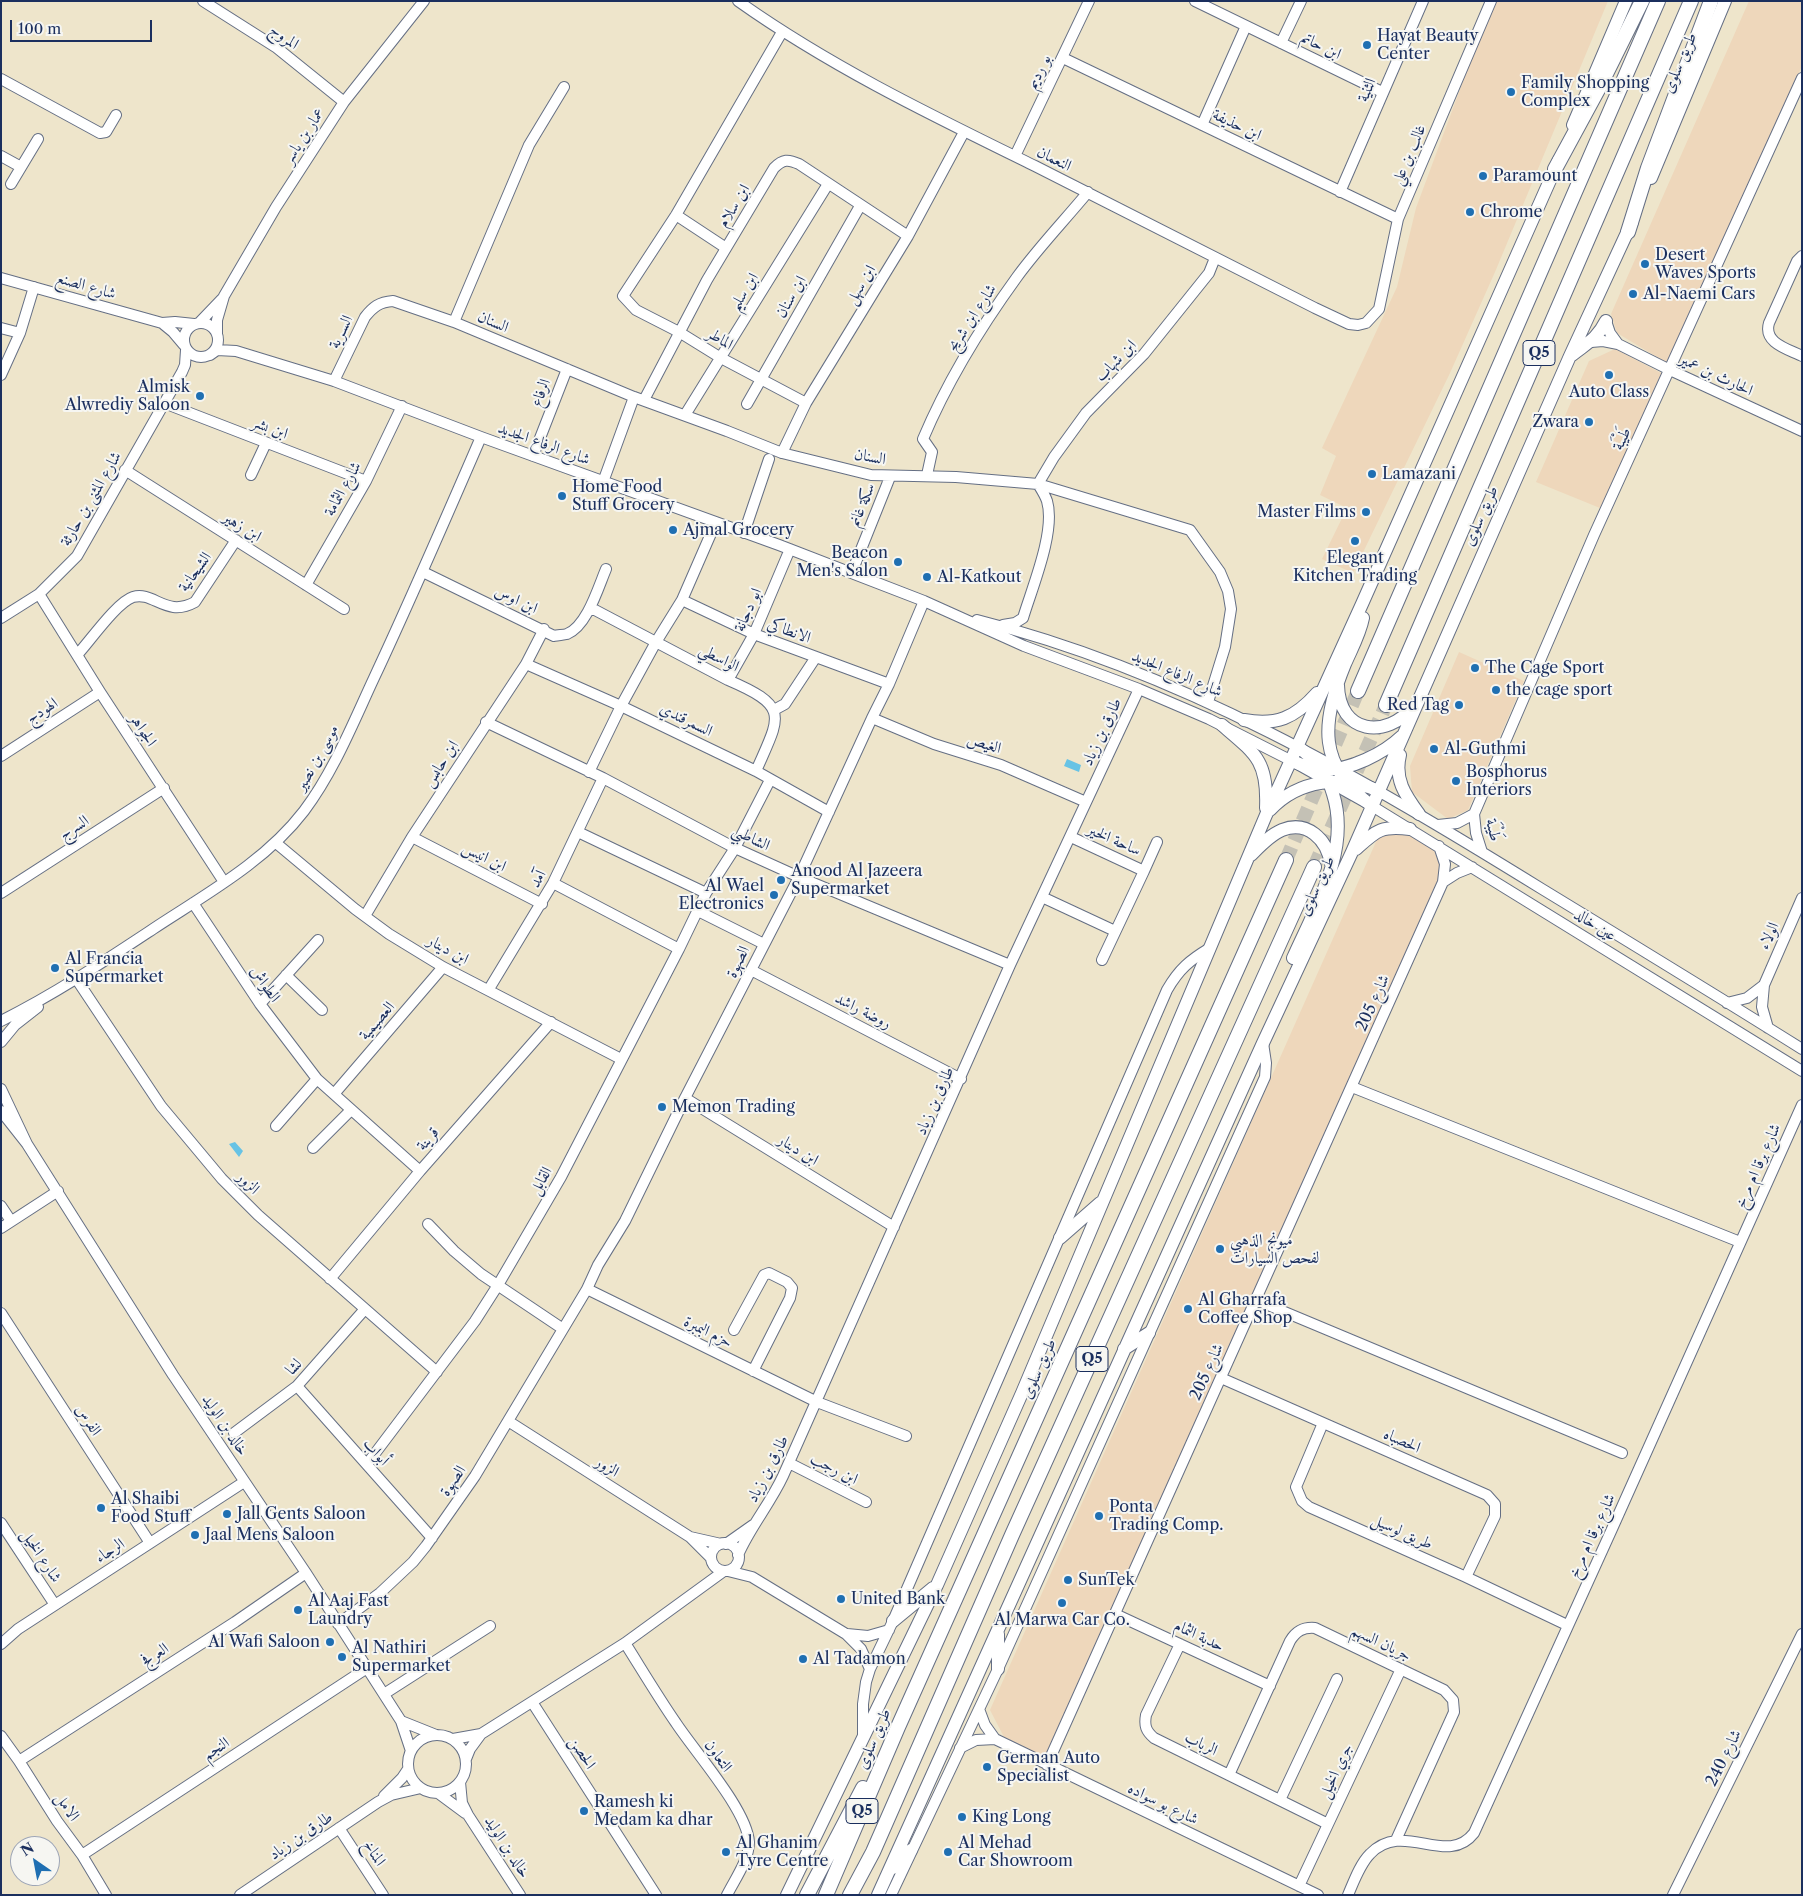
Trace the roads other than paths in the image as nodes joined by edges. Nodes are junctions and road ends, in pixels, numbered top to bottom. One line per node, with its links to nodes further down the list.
1 (203, 1): 23 (street, المروج)
2 (424, 1): 23 (street, عمار بن ياسر)
3 (738, 1): 16 (street, النعمان)
4 (1089, 1): 18 (street, بو رديم)
5 (1195, 1): 15 (street, ابن حاتم)
6 (1301, 1): 17 (street)
7 (1423, 1): 22 (street, الثنية)
8 (1491, 1): 38 (street, غالب بن علي)
9 (1626, 1): 31 (main road, طريق سلوى)
10 (1642, 1): 31 (highway)
11 (1658, 1): 122 (highway, Q5)
12 (1691, 1): 126 (highway, طريق سلوى / Q5)
13 (1711, 1): 39 (highway)
14 (1725, 1): 39 (main road, طريق سلوى)
15 (1246, 26): 17 (street, ابن حاتم); 25 (street)
16 (782, 32): 26 (street, النعمان); 37 (street)
17 (1281, 43): 22 (street, ابن حاتم)
18 (1062, 58): 25 (street, ابن حذيفة); 29 (street, بو رديم)
19 (1802, 78): 67 (street, طَيْبَة)
20 (1, 79): 24 (street)
21 (564, 87): 49 (street)
22 (1382, 92): 35 (street, الثنية)
23 (344, 102): 46 (street, عمار بن ياسر)
24 (116, 115)
25 (1202, 125): 35 (street, ابن حذيفة)
26 (964, 132): 29 (street, النعمان); 40 (street, ابن سهل)
27 (38, 139): 30 (street)
28 (1, 156): 30 (street)
29 (1015, 156): 34 (street, النعمان)
30 (21, 167): 32 (street)
31 (1555, 169): 103 (main road, طريق سلوى)
32 (11, 184)
33 (828, 184): 36 (street, ابن سلام); 41 (street, ابن سلام); 65 (street, ابن سليم)
34 (1088, 192): 43 (street, النعمان); 86 (street, شارع ابن شريح)
35 (1340, 192): 38 (street, ابن حذيفة)
36 (860, 206): 40 (street, ابن سلام); 70 (street, ابن سنان)
37 (676, 215): 41 (street); 54 (street, الماطر)
38 (1398, 219): 52 (street, غالب بن علي)
39 (1628, 232): 63 (main road, طريق سلوى)
40 (908, 236): 76 (street, ابن سهل)
41 (726, 248): 54 (street, ابن سلام)
42 (1802, 256): 64 (street)
43 (1215, 258): 52 (street, النعمان); 91 (street, ابن شهاب)
44 (1, 278): 45 (street, شارع الصنع)
45 (34, 287): 50 (street, شارع الصنع); 55 (street)
46 (224, 296): 51 (street, عمار بن ياسر); 56 (street, عمار بن ياسر)
47 (382, 302): 49 (street, السنان); 71 (street, السـرية)
48 (1606, 321): 57 (main road); 58 (street)
49 (454, 322): 66 (street, السنان)
50 (162, 323): 51 (street, شارع الصنع); 59 (street, شارع الصنع)
51 (196, 323): 56 (street); 59 (street)
52 (1366, 323)
53 (1, 328): 55 (street)
54 (679, 332): 65 (street, الماطر); 73 (street, ابن سلام)
55 (20, 333): 61 (street)
56 (217, 335): 60 (street, شارع الرفاع الجديد); 62 (street)
57 (1591, 342): 58 (street); 63 (main road)
58 (1618, 344): 67 (street, الحارث بن عمير)
59 (185, 348): 62 (street); 68 (street, شارع المثنى بن حارثة)
60 (236, 351): 62 (street, شارع الرفاع الجديد); 71 (street, شارع الرفاع الجديد)
61 (6, 352): 69 (street)
62 (208, 356): 68 (street, شارع المثنى بن حارثة)
63 (1570, 356): 124 (main road, طريق سلوى)
64 (1802, 356)
65 (721, 358): 70 (street, الماطر); 78 (street, ابن سليم)
66 (567, 369): 72 (street, السنان); 83 (street, الرفاع)
67 (1670, 370): 79 (street, الحارث بن عمير); 150 (street, طَيْبَة)
68 (182, 372): 74 (street, شارع المثنى بن حارثة)
69 (1, 375)
70 (762, 379): 75 (street, ابن سنان); 76 (street, الماطر)
71 (334, 381): 77 (street, شارع الرفاع الجديد)
72 (634, 397): 73 (street, السنان); 90 (street)
73 (644, 400): 78 (street, السنان)
74 (164, 404): 81 (street, ابن بشر); 85 (street, شارع المثنى بن حارثة)
75 (747, 404)
76 (806, 404): 82 (street, ابن سهل)
77 (402, 406): 80 (street, شارع الرفاع الجديد); 89 (street, شارع الثمامة)
78 (685, 415): 82 (street, السنان)
79 (1802, 431)
80 (481, 437): 83 (street, شارع الرفاع الجديد); 97 (street, موسى بن نصير)
81 (266, 443): 87 (street); 89 (street, ابن بشر)
82 (782, 454): 88 (street, السنان)
83 (533, 456): 90 (street, شارع الرفاع الجديد)
84 (769, 459): 93 (street)
85 (125, 470): 94 (street, ابن زهير); 100 (street, شارع المثنى بن حارثة)
86 (927, 475): 88 (street, السنان); 91 (street, السنان)
87 (251, 476)
88 (890, 476): 98 (street, سكة غانم)
89 (366, 482): 99 (street, شارع الثمامة)
90 (603, 482): 92 (street, شارع الرفاع الجديد)
91 (1038, 484): 108 (street); 125 (street, السنان)
92 (716, 522): 93 (street, شارع الرفاع الجديد); 101 (street)
93 (744, 532): 95 (street, شارع الرفاع الجديد)
94 (236, 540): 99 (street, ابن زهير); 114 (street, الشيحانية)
95 (790, 549): 98 (street, شارع الرفاع الجديد); 111 (street, ابو دجانة)
96 (606, 569): 105 (street, ابن اوس)
97 (423, 572): 110 (street, ابن اوس); 158 (street, موسى بن نصير)
98 (852, 572): 102 (street, شارع الرفاع الجديد)
99 (306, 584): 104 (street, ابن زهير)
100 (39, 594): 107 (street, شارع المثنى بن حارثة); 114 (street, الجواهر)
101 (682, 600): 111 (street, الانطاكي); 113 (street)
102 (924, 601): 106 (street, شارع الرفاع الجديد); 119 (street, الصهوة)
103 (1362, 604): 118 (main road); 120 (main road, طريق سلوى)
104 (344, 609)
105 (589, 610): 110 (street, ابن اوس); 113 (street, الواسطي)
106 (951, 613): 109 (street, شارع الرفاع الجديد); 121 (street, شارع الرفاع الجديد)
107 (1, 618)
108 (1023, 618): 109 (street); 112 (street)
109 (1000, 626): 112 (street, شارع الرفاع الجديد)
110 (544, 629): 116 (street, ابن حابس)
111 (754, 634): 115 (street, الانطاكي); 117 (street, ابو دجانة)
112 (1033, 636): 125 (street, شارع الرفاع الجديد)
113 (656, 642): 117 (street, الواسطي); 127 (street)
114 (78, 655): 123 (street, الجواهر)
115 (816, 657): 119 (street, الانطاكي); 128 (street)
116 (526, 664): 127 (street, السمرقندي); 131 (street, ابن حابس)
117 (728, 680): 128 (street, الواسطي)
118 (1338, 680): 124 (main road); 137 (main road)
119 (889, 684): 129 (street, الصهوة)
120 (1324, 684): 130 (main road); 134 (main road, طريق سلوى)
121 (1139, 690): 132 (street, شارع الرفاع الجديد); 146 (street, طارق بن زياد)
122 (1358, 691)
123 (100, 692): 135 (street, الهودج); 144 (street, الجواهر)
124 (1422, 696): 133 (main road, طريق سلوى)
125 (1208, 702): 130 (street, شارع الرفاع الجديد)
126 (1386, 705)
127 (621, 706): 138 (street, السمرقندي); 139 (street)
128 (774, 710): 138 (street)
129 (872, 718): 146 (street, الغيص); 148 (street, الصهوة)
130 (1244, 720): 134 (street, شارع الرفاع الجديد)
131 (486, 722): 139 (street, الشاطبي); 155 (street, ابن حابس)
132 (1222, 726): 136 (street, شارع الرفاع الجديد); 151 (main road)
133 (1406, 733): 137 (main road); 145 (main road, طريق سلوى); 149 (main road)
134 (1296, 746): 136 (main road, طريق سلوى); 137 (street, شارع الرفاع الجديد); 140 (main road)
135 (1, 756)
136 (1290, 760): 140 (main road); 151 (main road, طريق سلوى)
137 (1337, 768): 140 (main road); 143 (main road); 145 (street, شارع الرفاع الجديد)
138 (756, 770): 142 (street, السمرقندي)
139 (589, 772): 141 (street, الشاطبي)
140 (1326, 776): 143 (main road); 147 (street); 151 (main road); 165 (main road)
141 (603, 778): 154 (street, آمد); 160 (street, الشاطبي)
142 (770, 780): 148 (street, السمرقندي); 160 (street, القابل)
143 (1344, 781): 145 (main road); 147 (main road)
144 (164, 788): 170 (street, الجواهر); 173 (street, السرج)
145 (1379, 790): 147 (main road, طريق سلوى); 149 (street, عين خالد)
146 (1086, 802): 156 (street, طارق بن زياد)
147 (1372, 806): 153 (street, عين خالد); 161 (main road, طريق سلوى)
148 (828, 812): 169 (street, الصهوة)
149 (1419, 814): 152 (street, عين خالد)
150 (1474, 814): 152 (street, طَيْبَة); 162 (street, طَيْبَة)
151 (1266, 815): 164 (main road, طريق سلوى)
152 (1437, 825): 162 (street, عين خالد)
153 (1410, 829): 159 (street, عين خالد); 161 (main road)
154 (578, 832): 172 (street, آمد); 174 (street)
155 (412, 837): 178 (street, ابن انيس); 180 (street, ابن حابس)
156 (1071, 837): 168 (street, ساحة الخير); 175 (street, طارق بن زياد)
157 (1157, 842): 168 (street, ساحة الخير)
158 (276, 843): 170 (street, موسى بن نصير); 180 (street, ابن دينار)
159 (1439, 846): 167 (street, عين خالد); 171 (street, شارع 205)
160 (735, 848): 169 (street, الشاطبي); 174 (street, القابل)
161 (1352, 852): 202 (main road, طريق سلوى)
162 (1482, 852): 195 (street, عين خالد)
163 (1286, 860): 291 (highway, طريق سلوى / Q5)
164 (1246, 861): 165 (main road); 184 (main road, طريق سلوى)
165 (1331, 866): 202 (main road)
166 (1314, 867): 315 (highway, طريق سلوى / Q5)
167 (1472, 867): 171 (street); 205 (street, عين خالد)
168 (1144, 871): 181 (street, ساحة الخير)
169 (799, 877): 183 (street, الصهوة); 187 (street, الشاطبي)
170 (224, 882): 177 (street, موسى بن نصير)
171 (1443, 882): 209 (street, شارع 205)
172 (553, 883): 178 (street, آمد); 185 (street)
173 (1, 893)
174 (706, 893): 179 (street, القابل)
175 (1042, 897): 181 (street); 187 (street, طارق بن زياد)
176 (1802, 898): 192 (street, الولاء)
177 (193, 903): 191 (street, موسى بن نصير); 196 (street, الطواش)
178 (542, 904): 193 (street, آمد)
179 (698, 911): 183 (street); 185 (street, القابل)
180 (365, 916): 188 (street, ابن دينار)
181 (1115, 931): 186 (street, ساحة الخير)
182 (318, 940): 190 (street)
183 (764, 944): 189 (street, الصهوة)
184 (1210, 948): 221 (main road, طريق سلوى); 227 (street, طريق سلوى)
185 (679, 949): 204 (street, القابل)
186 (1102, 960)
187 (1010, 965): 208 (street, طارق بن زياد)
188 (443, 967): 193 (street, ابن دينار); 211 (street, العصيمية)
189 (751, 970): 208 (street, روضة راشد); 212 (street, الصهوة)
190 (286, 975): 196 (street); 197 (street)
191 (76, 980): 194 (street, موسى بن نصير); 229 (street, الزور)
192 (1764, 986): 195 (street); 200 (street, الولاء)
193 (489, 989): 199 (street, ابن دينار)
194 (56, 992): 198 (street, موسى بن نصير); 201 (street, موسى بن نصير)
195 (1726, 1003): 200 (street, عين خالد)
196 (260, 1004): 207 (street, الطواش)
197 (322, 1010)
198 (1, 1021)
199 (551, 1022): 204 (street, ابن دينار); 219 (street, قرينة)
200 (1769, 1028): 203 (street, عين خالد)
201 (1, 1042)
202 (1263, 1043): 237 (street); 238 (main road, طريق سلوى)
203 (1802, 1049)
204 (621, 1059): 230 (street, القابل)
205 (1799, 1069): 206 (street)
206 (1802, 1078)
207 (317, 1079): 211 (street, الطواش); 216 (street)
208 (961, 1079): 225 (street, طارق بن زياد)
209 (1352, 1087): 228 (street); 232 (street, شارع 205)
210 (1, 1089): 217 (street, خالد بن الوليد)
211 (334, 1094): 214 (street, الطواش)
212 (685, 1098): 225 (street, ابن دينار); 231 (street, الصهوة)
213 (1802, 1105): 228 (street, شارع برقا ام مرخ)
214 (351, 1110): 218 (street); 219 (street, الطواش)
215 (1, 1111): 217 (street, خالد بن الوليد)
216 (276, 1126)
217 (27, 1144): 220 (street, خالد بن الوليد)
218 (313, 1148)
219 (420, 1171): 229 (street, قرينة)
220 (58, 1191): 223 (street); 251 (street, خالد بن الوليد)
221 (1103, 1199): 227 (main road); 265 (main road, طريق سلوى)
222 (1, 1206): 223 (street)
223 (11, 1221): 226 (street)
224 (428, 1224): 230 (street)
225 (894, 1227): 243 (street, طارق بن زياد)
226 (1, 1228)
227 (1060, 1238): 270 (street, طريق سلوى)
228 (1740, 1242): 271 (street, شارع برقا ام مرخ)
229 (330, 1279): 233 (street, الزور)
230 (498, 1285): 235 (street); 240 (street, القابل)
231 (587, 1289): 235 (street, الصهوة); 239 (street, حزم البمبرة)
232 (1256, 1300): 241 (street, شارع 205); 248 (street)
233 (365, 1309): 240 (street, الزور); 242 (street, لشا)
234 (1, 1313): 257 (street, الفرس)
235 (563, 1329): 244 (street, الصهوة)
236 (734, 1330): 239 (street)
237 (1149, 1333): 238 (main road); 283 (street)
238 (1124, 1349): 274 (main road, طريق سلوى)
239 (753, 1371): 243 (street, حزم البمبرة)
240 (437, 1372): 250 (street, القابل)
241 (1221, 1378): 245 (street, الحصباه); 268 (street, شارع 205)
242 (297, 1386): 246 (street, لشا); 250 (street, أبواب)
243 (817, 1402): 247 (street, حزم البمبرة); 249 (street, طارق بن زياد)
244 (508, 1421): 255 (street, الزور); 256 (street, الصهوة)
245 (1323, 1423): 263 (street, طريق لوسيل); 263 (street, الحصباه)
246 (234, 1433)
247 (906, 1436)
248 (1622, 1453)
249 (789, 1463): 252 (street, ابن رجب); 254 (street, طارق بن زياد)
250 (368, 1464): 256 (street, أبواب)
251 (244, 1482): 257 (street, الرجاء); 262 (street, خالد بن الوليد)
252 (866, 1502)
253 (1, 1523): 267 (street, شارع الخيل)
254 (755, 1523): 258 (street, طارق بن زياد); 259 (street, طارق بن زياد)
255 (690, 1537): 258 (street, الزور); 260 (street, الزور)
256 (432, 1538): 269 (street, الصهوة)
257 (150, 1543): 267 (street, الرجاء)
258 (724, 1544): 259 (street); 260 (street)
259 (739, 1557): 261 (street); 264 (street)
260 (711, 1560): 261 (street); 266 (street)
261 (726, 1571): 264 (street); 266 (street)
262 (306, 1573): 269 (street, خالد بن الوليد); 301 (street, العرفج)
263 (1466, 1576): 271 (street, طريق لوسيل)
264 (752, 1577): 275 (street)
265 (936, 1585): 270 (main road); 295 (main road, طريق سلوى)
266 (701, 1586): 278 (street)
267 (55, 1605): 273 (street, الرجاء)
268 (1115, 1614): 280 (street, حدبة الثمام); 302 (street, شارع 205)
269 (338, 1624): 281 (street, خالد بن الوليد)
270 (891, 1625): 275 (street); 282 (street, طريق سلوى)
271 (1568, 1625): 313 (street, شارع برقا ام مرخ)
272 (490, 1626): 287 (street)
273 (18, 1629): 277 (street, الرجاء); 279 (street, الرجاء)
274 (998, 1629): 283 (main road); 317 (main road, طريق سلوى)
275 (846, 1634): 282 (street)
276 (1802, 1634): 334 (street, شارع 240)
277 (1, 1635)
278 (625, 1642): 288 (street); 324 (street, التعاون)
279 (1, 1644)
280 (1180, 1644): 286 (street, حدبة الثمام); 304 (street, الرباب)
281 (367, 1668): 287 (street, خالد بن الوليد); 316 (street, النجم)
282 (870, 1669): 295 (street, طريق سلوى)
283 (998, 1669): 289 (street)
284 (1401, 1669): 286 (street, جريان السهم); 311 (street, جري الخيل); 313 (street, جريان السهم)
285 (1336, 1679): 308 (street)
286 (1270, 1686): 304 (street, جريان السهم)
287 (384, 1694): 290 (street, خالد بن الوليد)
288 (532, 1702): 292 (street); 323 (street, الحصن)
289 (979, 1709): 296 (street); 298 (street)
290 (401, 1721): 293 (street); 299 (street, خالد بن الوليد)
291 (898, 1727): 326 (highway); 327 (highway, طريق سلوى / Q5)
292 (481, 1734): 297 (street); 300 (street)
293 (436, 1735): 297 (street); 299 (street)
294 (1, 1736): 301 (street, الامل)
295 (863, 1739): 325 (main road, طريق سلوى)
296 (995, 1739): 298 (street); 302 (street, شارع بو سواده)
297 (453, 1740): 300 (street)
298 (959, 1748): 314 (street)
299 (411, 1751): 303 (street)
300 (466, 1759): 305 (street)
301 (19, 1760): 316 (street, الامل)
302 (1047, 1765): 318 (street, شارع بو سواده)
303 (408, 1768): 306 (street); 309 (street, طارق بن زياد)
304 (1229, 1775): 308 (street, الرباب)
305 (460, 1782): 307 (street); 310 (street, خالد بن الوليد)
306 (421, 1788): 307 (street); 309 (street, طارق بن زياد)
307 (438, 1793): 310 (street, خالد بن الوليد)
308 (1280, 1800): 311 (street, الرباب)
309 (378, 1802): 312 (street, طارق بن زياد)
310 (468, 1815): 322 (street, خالد بن الوليد)
311 (1328, 1824): 318 (street, جري الخيل)
312 (339, 1828): 319 (street, طارق بن زياد); 321 (street, المناخ)
313 (1396, 1840): 333 (street)
314 (911, 1850): 317 (main road); 331 (street)
315 (872, 1852): 328 (highway, طريق سلوى / Q5); 329 (highway)
316 (82, 1855): 320 (street, الامل)
317 (888, 1873): 330 (main road, طريق سلوى)
318 (1299, 1886): 332 (street, شارع بو سواده)
319 (244, 1894)
320 (106, 1895)
321 (383, 1895)
322 (520, 1895)
323 (656, 1895)
324 (727, 1895)
325 (787, 1895)
326 (807, 1895)
327 (826, 1895)
328 (850, 1895)
329 (858, 1895)
330 (878, 1895)
331 (891, 1895)
332 (1318, 1895)
333 (1348, 1895)
334 (1673, 1895)

